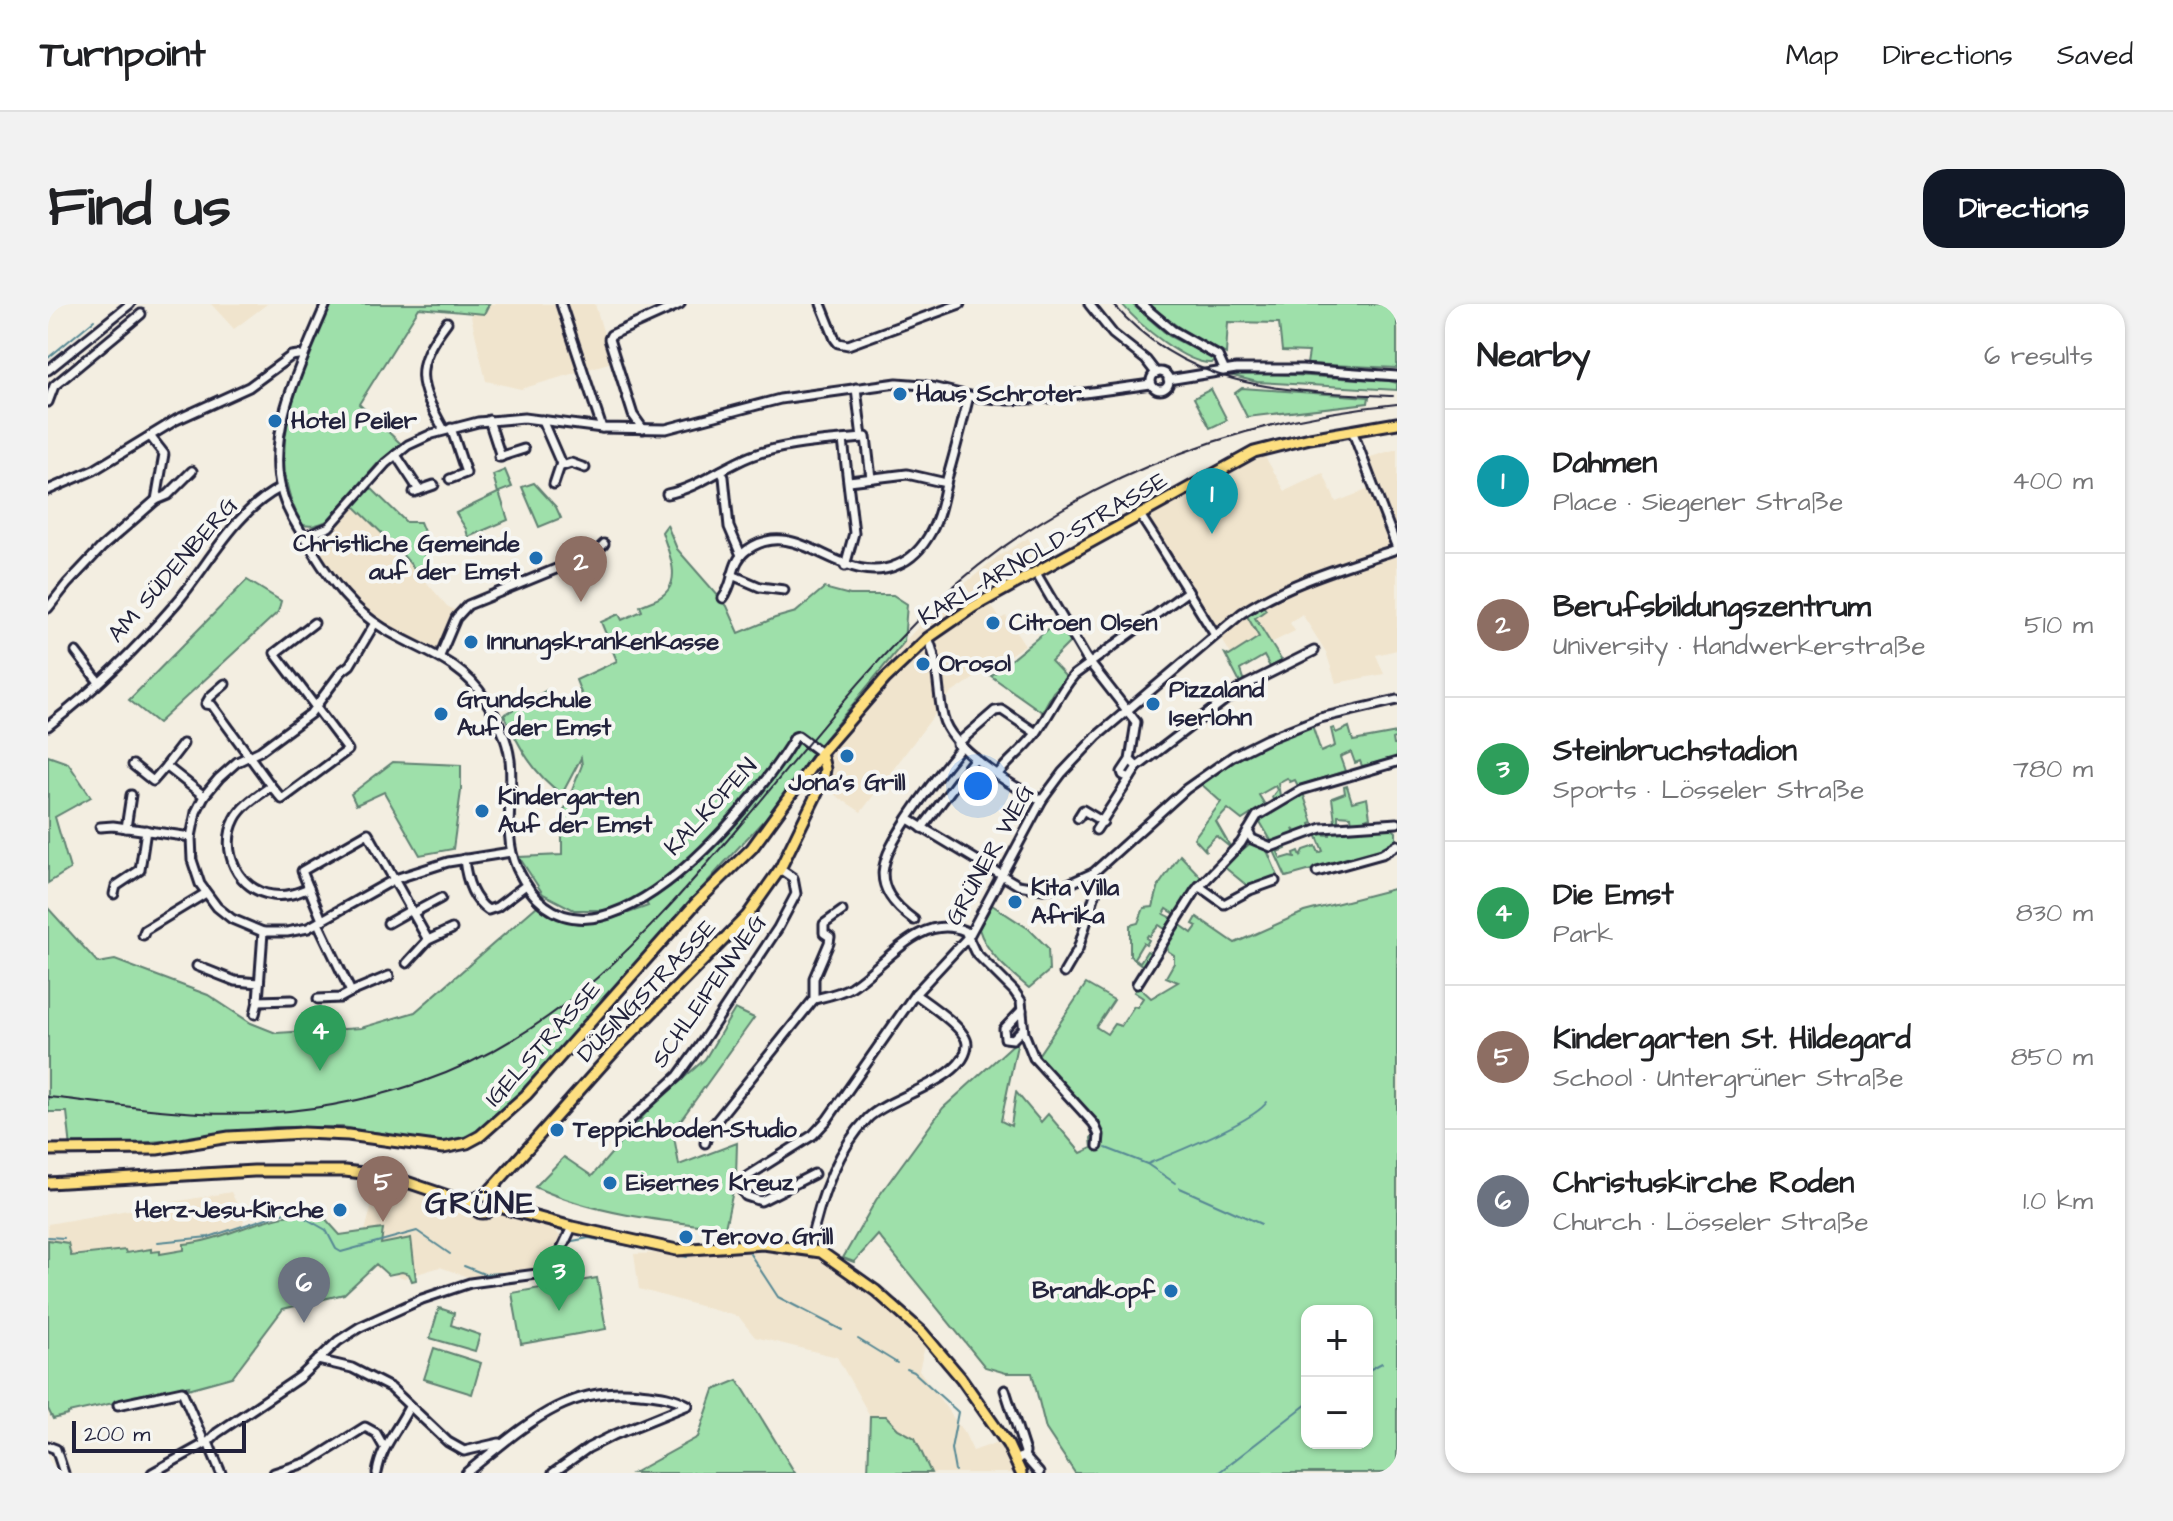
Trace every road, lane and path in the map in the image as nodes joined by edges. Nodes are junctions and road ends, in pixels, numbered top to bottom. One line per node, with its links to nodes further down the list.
1 (130, 304): 13 (street)
2 (326, 304): 43 (street)
3 (561, 304): 24 (street)
4 (680, 304): 26 (street)
5 (821, 304): 6 (street)
6 (960, 304)
7 (1089, 304): 14 (street)
8 (1141, 304): 12 (street)
9 (141, 314): 20 (street)
10 (447, 322): 25 (street)
11 (298, 355): 28 (street)
12 (1224, 369): 15 (street); 16 (street)
13 (48, 370)
14 (1156, 373): 16 (street); 17 (street)
15 (1397, 376)
16 (1168, 380): 17 (street)
17 (1151, 384): 19 (street)
18 (856, 388): 19 (street); 26 (street); 29 (street)
19 (969, 396): 40 (street)
20 (48, 402)
21 (489, 420): 22 (street); 25 (street); 31 (street)
22 (542, 420): 24 (street); 33 (street)
23 (1397, 423): 27 (main road, KARL-ARNOLD-STRASSE)
24 (602, 428): 26 (street)
25 (448, 429): 32 (street); 38 (street)
26 (643, 429)
27 (1352, 430): 47 (main road, KARL-ARNOLD-STRASSE); 50 (street)
28 (150, 436): 44 (street); 46 (street)
29 (862, 438): 30 (street); 37 (street)
30 (843, 440): 36 (street); 39 (street)
31 (524, 449)
32 (396, 455): 42 (street); 48 (street)
33 (561, 463): 34 (street); 41 (street)
34 (585, 468)
35 (192, 471): 46 (street)
36 (721, 471): 45 (street); 51 (street)
37 (871, 478): 39 (street); 40 (street)
38 (450, 479)
39 (849, 481): 52 (street)
40 (946, 483): 52 (street)
41 (554, 484)
42 (434, 485)
43 (280, 488): 48 (street, KALKOFEN); 67 (street, AM SÜDENBERG)
44 (48, 490)
45 (667, 494)
46 (156, 500): 58 (street)
47 (1140, 515): 53 (main road, KARL-ARNOLD-STRASSE); 56 (street)
48 (304, 537): 60 (street, KALKOFEN)
49 (604, 544): 65 (street)
50 (1397, 548): 61 (street, GRÜNER WEG)
51 (741, 555): 52 (street); 54 (street)
52 (845, 566)
53 (1036, 573): 62 (main road, KARL-ARNOLD-STRASSE); 66 (street)
54 (732, 575): 55 (street); 57 (street)
55 (784, 590)
56 (1188, 591): 61 (street); 66 (street)
57 (723, 598)
58 (48, 608)
59 (314, 623): 70 (street)
60 (375, 623): 65 (street, KALKOFEN); 70 (street)
61 (1215, 635): 71 (street, GRÜNER WEG)
62 (928, 638): 75 (street); 76 (main road, KARL-ARNOLD-STRASSE)
63 (1314, 651): 83 (street)
64 (76, 652): 67 (street, AM SÜDENBERG)
65 (440, 656): 104 (street, KALKOFEN)
66 (1090, 664): 71 (street); 73 (street)
67 (98, 681): 72 (street, AM SÜDENBERG)
68 (225, 684): 77 (street)
69 (1397, 700): 108 (street)
70 (315, 706): 77 (street); 86 (street)
71 (1128, 709): 79 (street); 91 (street, GRÜNER WEG)
72 (48, 726)
73 (1036, 733): 75 (street); 84 (street)
74 (183, 744): 82 (street)
75 (959, 745): 78 (street); 93 (street)
76 (821, 753): 87 (main road, IGELSTRASSE); 90 (main road, DÜSINGSTRASSE); 112 (street, KALKOFEN)
77 (250, 755): 86 (street); 89 (street)
78 (975, 758): 84 (street); 98 (street)
79 (1130, 760): 83 (street); 85 (street)
80 (1397, 762): 101 (street)
81 (133, 765): 82 (street)
82 (166, 766): 89 (street)
83 (1137, 767): 85 (street)
84 (998, 774): 91 (street)
85 (1130, 778): 94 (street)
86 (271, 786): 114 (street)
87 (796, 787): 90 (main road); 146 (main road, IGELSTRASSE)
88 (131, 795): 97 (street)
89 (204, 796): 102 (street)
90 (815, 799): 106 (main road, DÜSINGSTRASSE)
91 (1042, 800): 109 (street, GRÜNER WEG)
92 (1078, 818): 94 (street)
93 (908, 819): 98 (street); 120 (street)
94 (1103, 822): 100 (street)
95 (1397, 823): 101 (street)
96 (100, 827): 97 (street)
97 (126, 828): 99 (street)
98 (922, 828): 109 (street)
99 (146, 830): 102 (street); 116 (street)
100 (1096, 830)
101 (1248, 831): 113 (street)
102 (191, 837): 115 (street)
103 (1397, 845): 107 (street)
104 (511, 852): 105 (street); 112 (street, KALKOFEN)
105 (464, 859): 110 (street); 112 (street)
106 (780, 869): 143 (street, SCHLEIFENWEG); 149 (main road, DÜSINGSTRASSE)
107 (1317, 872)
108 (1093, 873): 109 (street); 130 (street)
109 (1001, 877): 126 (street, GRÜNER WEG)
110 (395, 879): 114 (street); 118 (street); 121 (street)
111 (1275, 881): 113 (street)
112 (526, 885)
113 (1199, 886): 133 (street)
114 (309, 888): 121 (street)
115 (206, 893): 124 (street); 125 (street)
116 (114, 894)
117 (441, 898): 118 (street)
118 (412, 911): 122 (street); 127 (street)
119 (842, 911): 137 (street)
120 (914, 920)
121 (320, 922): 124 (street); 134 (street)
122 (388, 923)
123 (452, 929): 127 (street)
124 (263, 932): 132 (street)
125 (143, 935)
126 (969, 936): 135 (street, GRÜNER WEG); 137 (street); 140 (street)
127 (428, 940): 128 (street)
128 (407, 963)
129 (197, 966): 132 (street)
130 (1064, 973)
131 (389, 976): 134 (street)
132 (259, 983): 139 (street)
133 (1137, 984)
134 (351, 992): 136 (street)
135 (915, 994): 147 (street, GRÜNER WEG); 152 (street)
136 (318, 999)
137 (814, 999): 144 (street)
138 (292, 1000): 139 (street)
139 (258, 1001): 141 (street)
140 (1022, 1010): 142 (street); 142 (street)
141 (255, 1014)
142 (1023, 1029): 145 (street)
143 (623, 1126)
144 (705, 1143)
145 (1098, 1146)
146 (48, 1150)
147 (814, 1174)
148 (48, 1183): 150 (main road)
149 (489, 1200): 150 (main road); 150 (main road); 151 (main road)
150 (474, 1202)
151 (572, 1227): 152 (main road); 153 (street)
152 (809, 1250): 161 (main road)
153 (318, 1360): 156 (street); 157 (street)
154 (1005, 1390): 161 (street)
155 (118, 1405): 157 (street)
156 (409, 1407): 158 (street); 160 (street)
157 (206, 1442): 163 (street); 164 (street)
158 (501, 1442): 167 (street); 168 (street)
159 (48, 1446): 162 (street)
160 (384, 1447): 165 (street); 166 (street)
161 (1020, 1457): 169 (main road); 170 (street)
162 (64, 1473)
163 (152, 1473)
164 (221, 1473)
165 (274, 1473)
166 (377, 1473)
167 (466, 1473)
168 (553, 1473)
169 (1021, 1473)
170 (1039, 1473)

